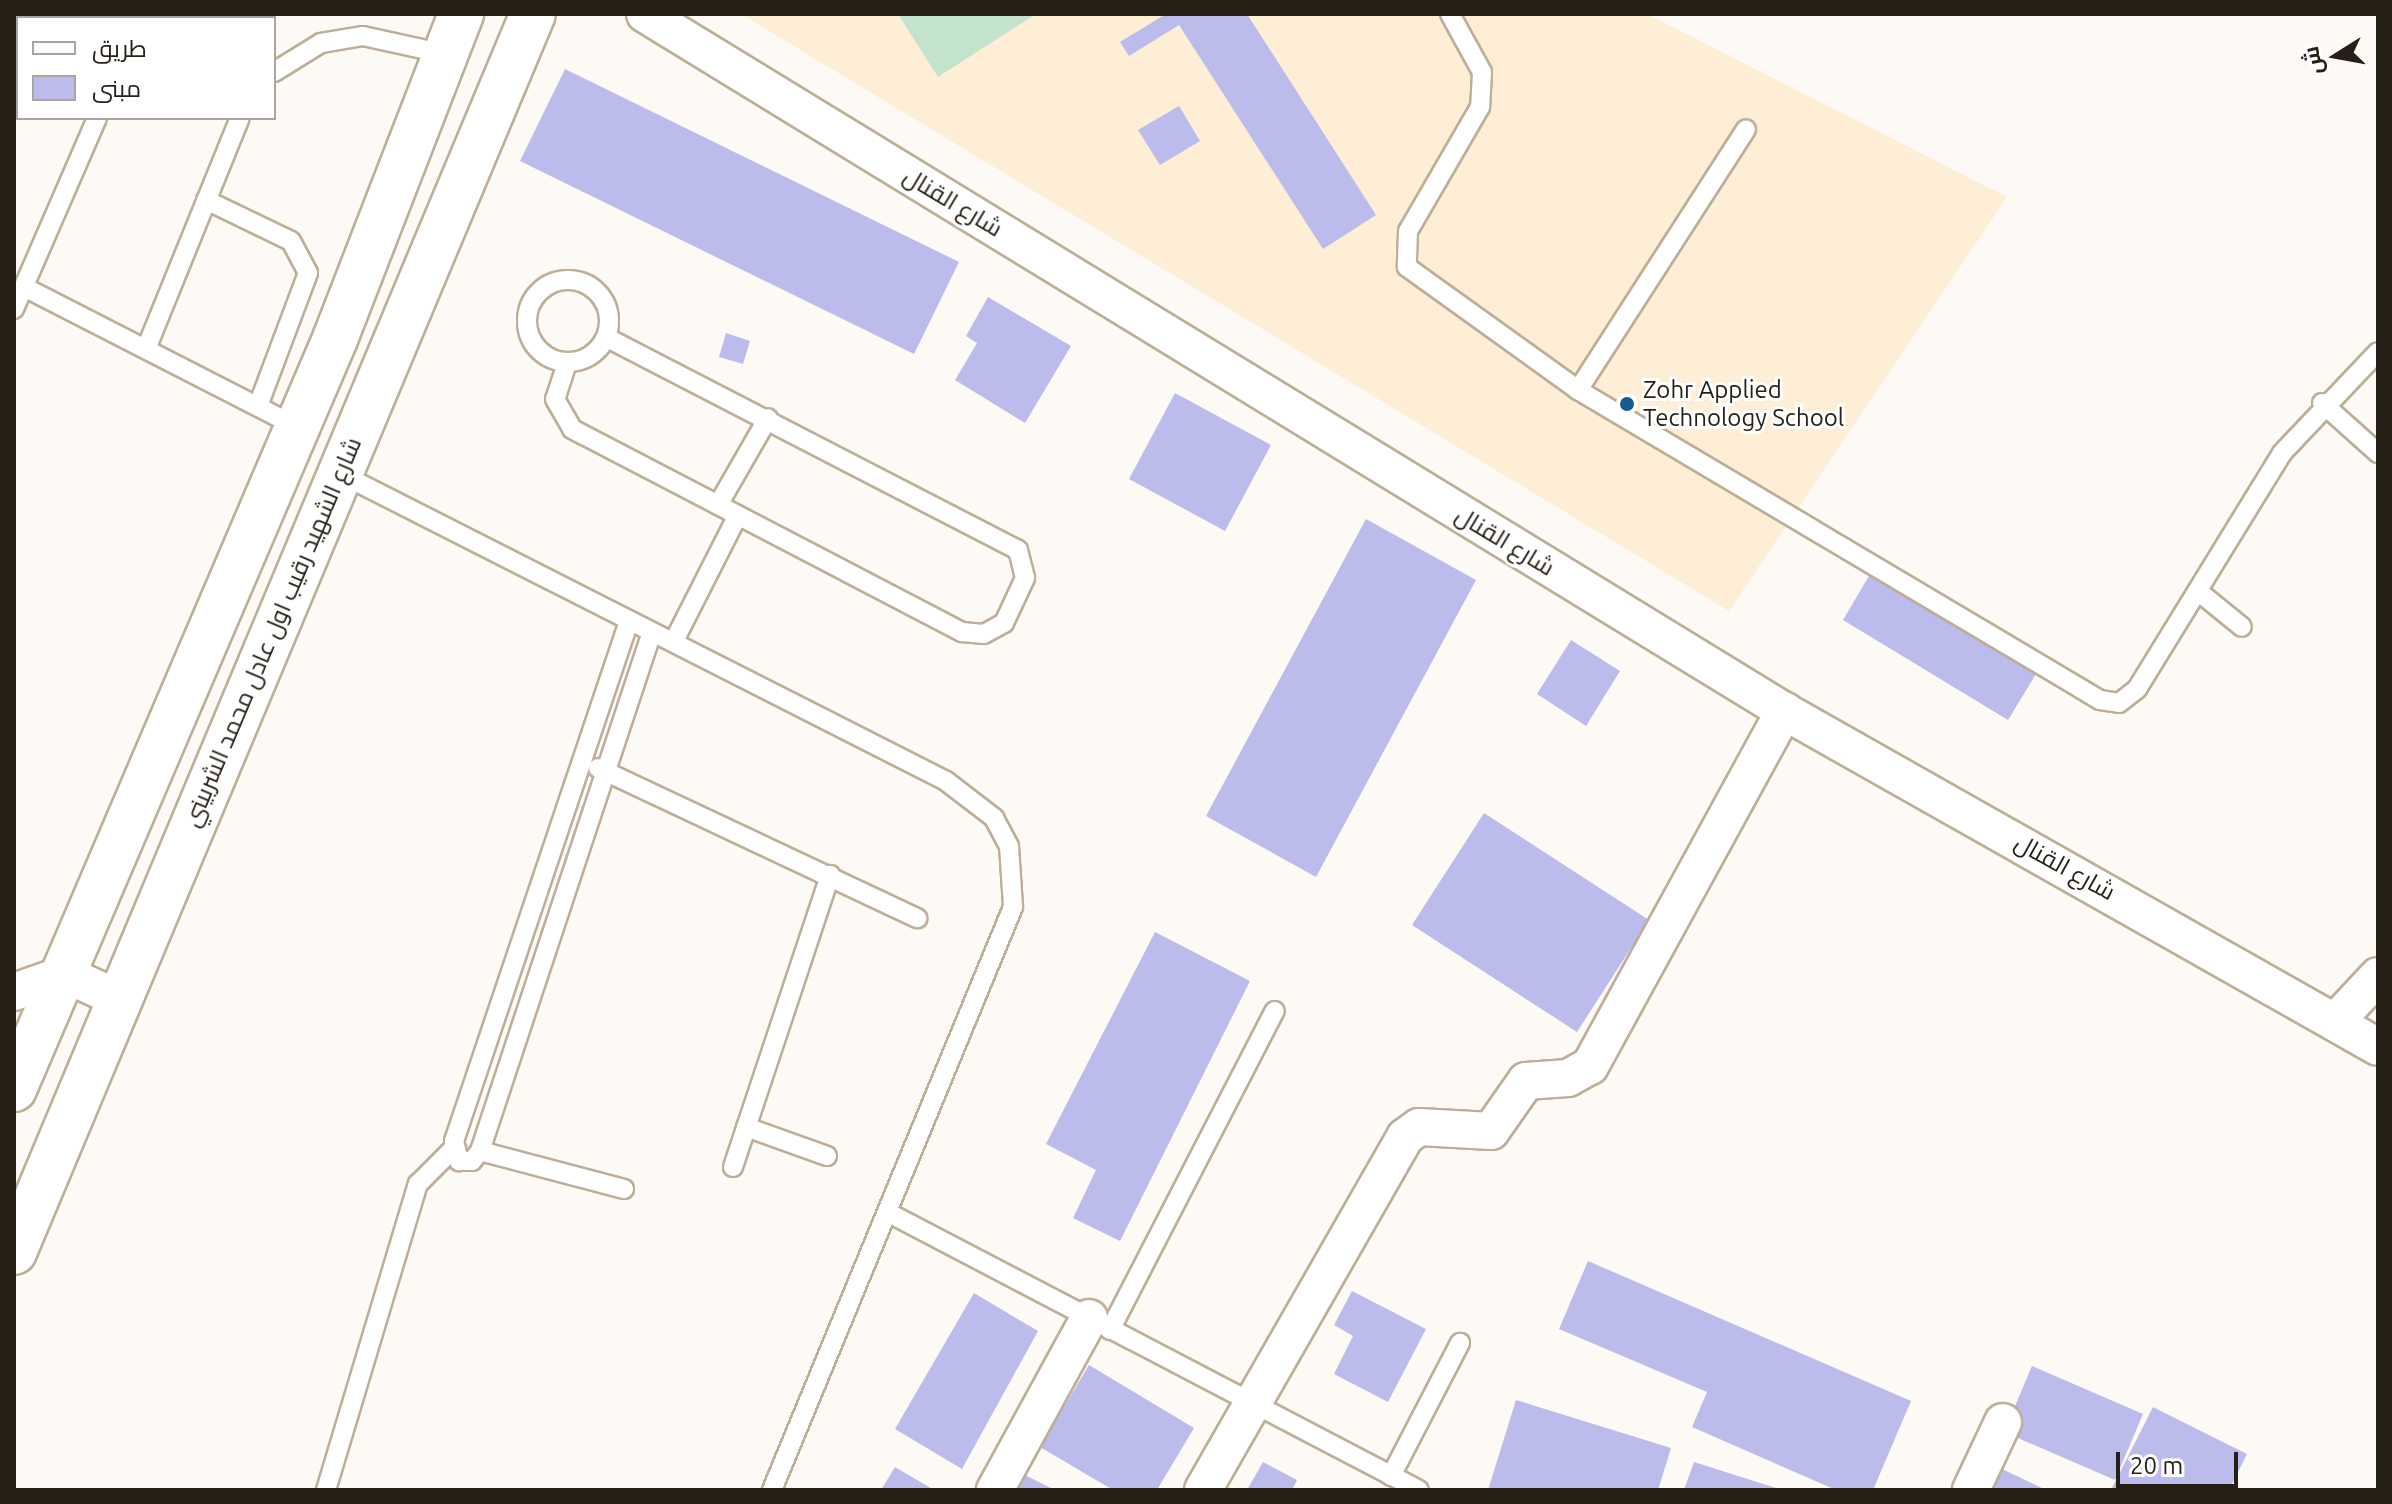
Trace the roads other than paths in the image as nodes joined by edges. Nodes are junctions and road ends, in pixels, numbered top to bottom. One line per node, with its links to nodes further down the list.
1 (461, 14): 6 (street)
2 (533, 14): 24 (street, شارع الشهيد رقيب اول عادل محمد الشربيني)
3 (645, 14): 32 (street, شارع القنال)
4 (1474, 14): 5 (lane)
5 (1454, 20): 18 (lane)
6 (445, 54): 7 (lane); 22 (street)
7 (276, 71)
8 (96, 120): 12 (lane)
9 (239, 120): 11 (lane)
10 (1746, 129): 18 (lane)
11 (206, 200): 15 (lane); 20 (lane)
12 (24, 287): 13 (lane); 15 (lane)
13 (14, 309)
14 (607, 338): 17 (lane); 17 (lane); 21 (lane)
15 (146, 349): 20 (lane)
16 (2378, 352): 19 (lane)
17 (567, 363): 25 (lane)
18 (1578, 390): 27 (lane)
19 (2322, 403): 23 (lane); 27 (lane)
20 (258, 406): 22 (lane)
21 (768, 418): 25 (lane); 26 (lane)
22 (296, 426): 37 (street)
23 (2378, 453)
24 (338, 473): 28 (lane); 40 (street, شارع الشهيد رقيب اول عادل محمد الشربيني)
25 (718, 505): 26 (lane)
26 (738, 515): 31 (lane)
27 (2199, 592): 29 (lane)
28 (628, 624): 30 (lane); 33 (lane)
29 (2242, 627)
30 (651, 635): 31 (lane); 34 (lane)
31 (674, 641): 51 (lane)
32 (1784, 711): 42 (street, شارع القنال); 55 (street)
33 (585, 762): 34 (lane); 46 (lane)
34 (607, 772): 35 (lane); 47 (lane)
35 (830, 875): 36 (lane); 45 (lane)
36 (917, 918)
37 (60, 974): 39 (street); 40 (street); 44 (street)
38 (2378, 976): 42 (street)
39 (14, 992)
40 (119, 999): 52 (street, شارع الشهيد رقيب اول عادل محمد الشربيني)
41 (1275, 1011): 53 (lane)
42 (2335, 1022): 43 (street, شارع القنال)
43 (2378, 1047)
44 (14, 1089)
45 (746, 1127): 48 (lane); 49 (lane)
46 (452, 1150): 47 (lane); 58 (lane)
47 (480, 1151): 50 (lane)
48 (827, 1156)
49 (733, 1167)
50 (624, 1189)
51 (887, 1212): 53 (lane); 59 (lane)
52 (14, 1252)
53 (1099, 1324): 55 (lane); 60 (street)
54 (1460, 1343): 57 (lane)
55 (1250, 1406): 57 (lane); 61 (street)
56 (2003, 1422): 63 (street)
57 (1391, 1476): 62 (lane)
58 (326, 1490)
59 (772, 1490)
60 (995, 1490)
61 (1203, 1490)
62 (1419, 1490)
63 (1971, 1490)

